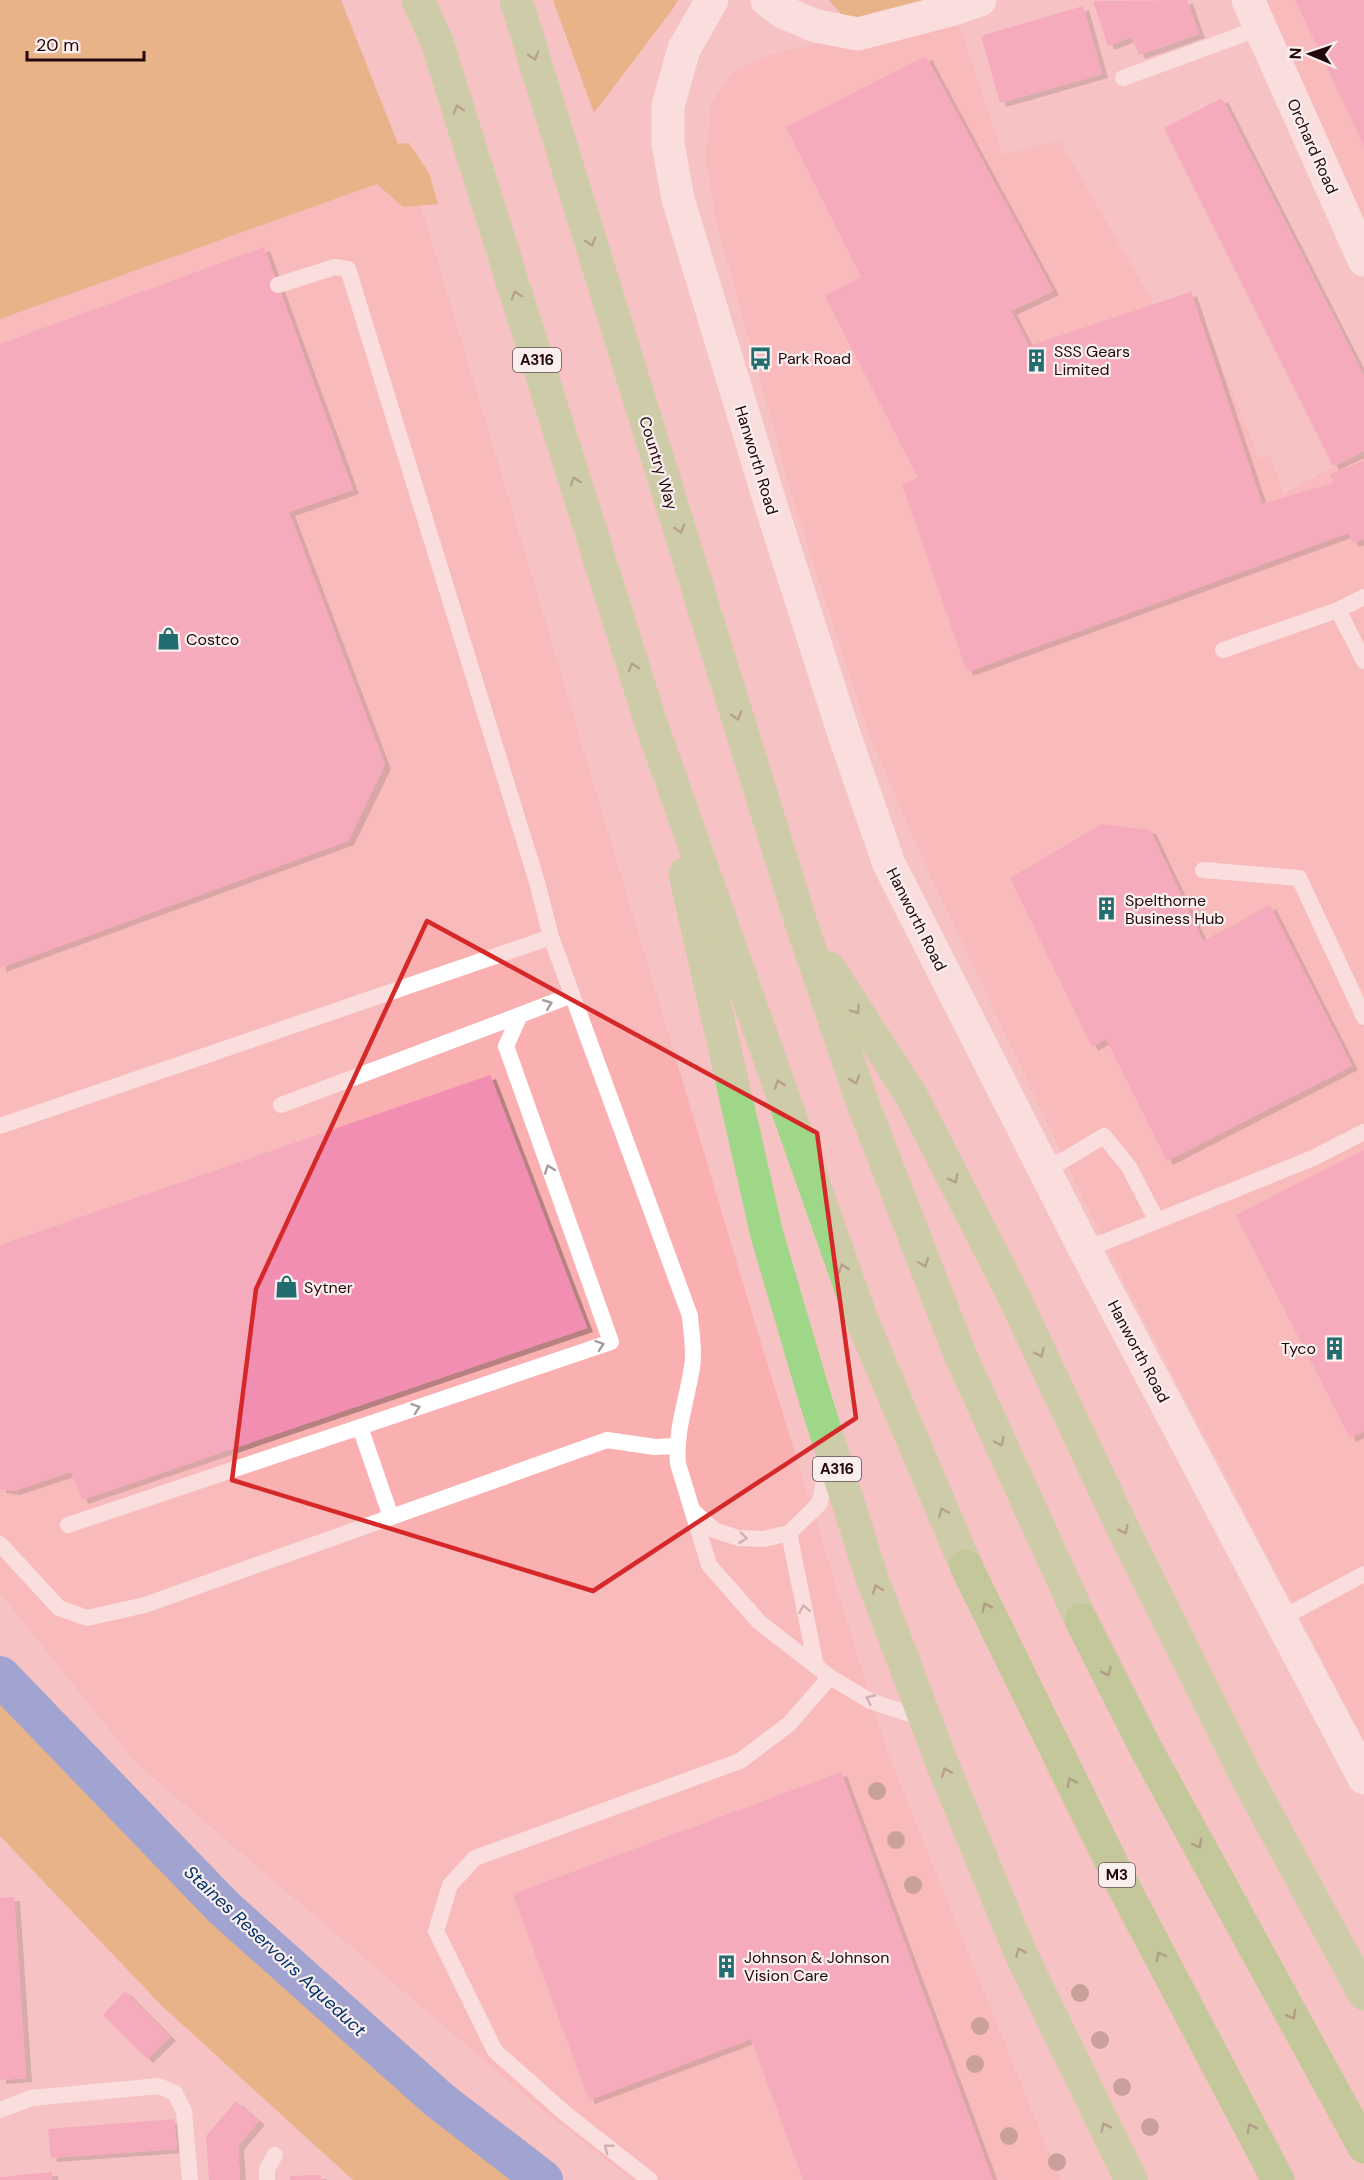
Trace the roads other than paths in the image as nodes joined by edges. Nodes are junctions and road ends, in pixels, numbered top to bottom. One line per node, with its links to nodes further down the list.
1 (418, 0): 14 (highway, A316, one-way to 1)
2 (516, 0): 16 (highway, Country Way, one-way to 16)
3 (712, 0): 24 (street, Hanworth Road)
4 (768, 0): 5 (street)
5 (981, 0)
6 (1254, 14): 7 (lane); 8 (street, Orchard Road)
7 (1123, 78)
8 (1364, 260)
9 (278, 285): 17 (lane)
10 (1364, 597): 11 (lane)
11 (1338, 610): 12 (lane); 13 (lane)
12 (1223, 650)
13 (1364, 662)
14 (651, 723): 29 (highway, A316); 35 (highway, A316, one-way to 14)
15 (1203, 870): 20 (lane)
16 (802, 926): 42 (highway, one-way to 42); 44 (highway, one-way to 44)
17 (551, 937): 18 (lane); 22 (lane)
18 (572, 995): 19 (lane, one-way to 18); 28 (lane)
19 (520, 1016): 21 (lane); 27 (lane, one-way to 19)
20 (1364, 1017)
21 (281, 1105)
22 (0, 1126)
23 (1364, 1132): 25 (lane)
24 (1044, 1169): 25 (lane); 26 (street, Hanworth Road)
25 (1157, 1221): 26 (lane)
26 (1085, 1250): 37 (street, Hanworth Road)
27 (360, 1427): 31 (lane); 32 (lane)
28 (677, 1446): 30 (lane); 31 (lane)
29 (830, 1446): 33 (lane); 40 (highway, A316, one-way to 29)
30 (693, 1512): 33 (lane, one-way to 33); 38 (lane)
31 (391, 1517): 34 (lane)
32 (68, 1525)
33 (789, 1533): 38 (lane, one-way to 33)
34 (0, 1544)
35 (966, 1566): 50 (highway, M3, one-way to 35)
36 (1364, 1574): 37 (lane)
37 (1280, 1619): 41 (street, Hanworth Road)
38 (816, 1666): 39 (lane)
39 (830, 1677): 40 (lane, one-way to 39); 48 (lane, one-way to 39)
40 (925, 1719): 49 (highway, A316, one-way to 40)
41 (1364, 1778)
42 (1364, 1994)
43 (0, 2110): 46 (lane)
44 (1364, 2147)
45 (275, 2156): 47 (lane)
46 (190, 2180)
47 (267, 2180)
48 (650, 2180)
49 (1131, 2180)
50 (1278, 2180)

